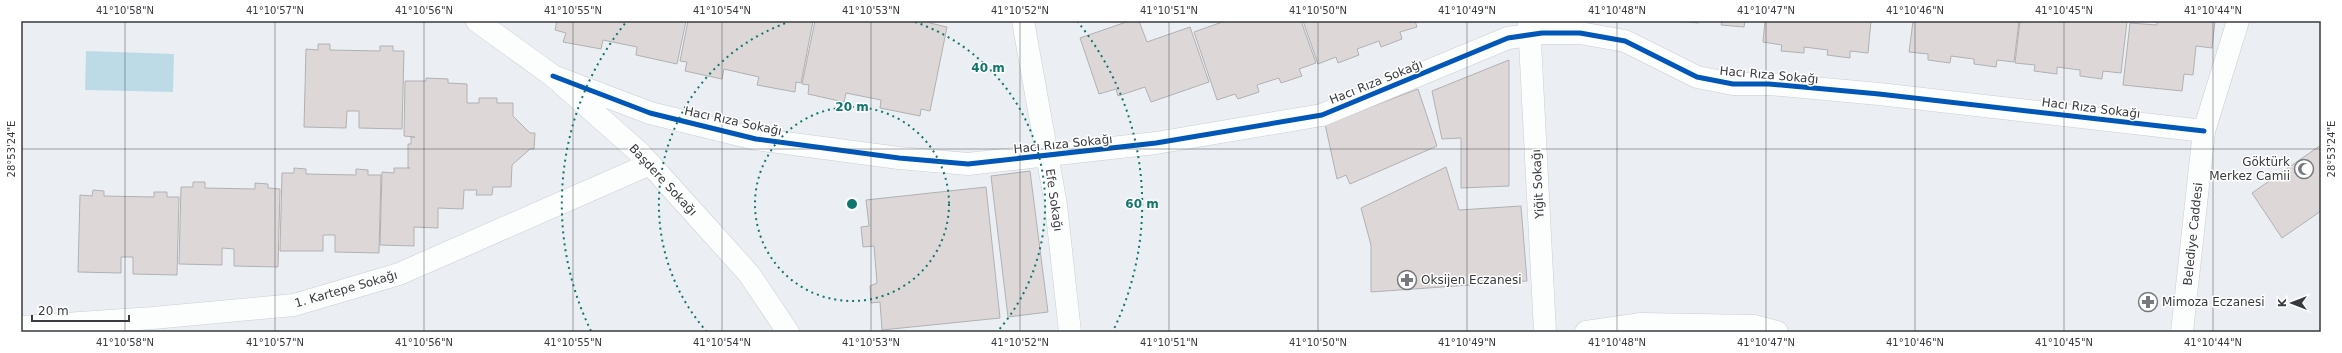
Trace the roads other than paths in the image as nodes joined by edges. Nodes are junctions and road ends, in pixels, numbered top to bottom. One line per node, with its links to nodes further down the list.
1 (477, 21): 5 (street, Başdere Sokağı)
2 (1023, 21): 7 (street, Efe Sokağı)
3 (2238, 21): 6 (street, Belediye Caddesi)
4 (1530, 28): 6 (street, Hacı Rıza Sokağı); 7 (street, Hacı Rıza Sokağı); 12 (street, Yiğit Sokağı)
5 (553, 76): 7 (street, Hacı Rıza Sokağı); 8 (street, Başdere Sokağı)
6 (2204, 131): 15 (street, Belediye Caddesi)
7 (1047, 156): 11 (street, Efe Sokağı)
8 (650, 164): 9 (street, 1. Kartepe Sokağı); 10 (street, Başdere Sokağı)
9 (21, 327)
10 (788, 332)
11 (1070, 332)
12 (1545, 332)
13 (1590, 332): 14 (street)
14 (1777, 332)
15 (2182, 332)

